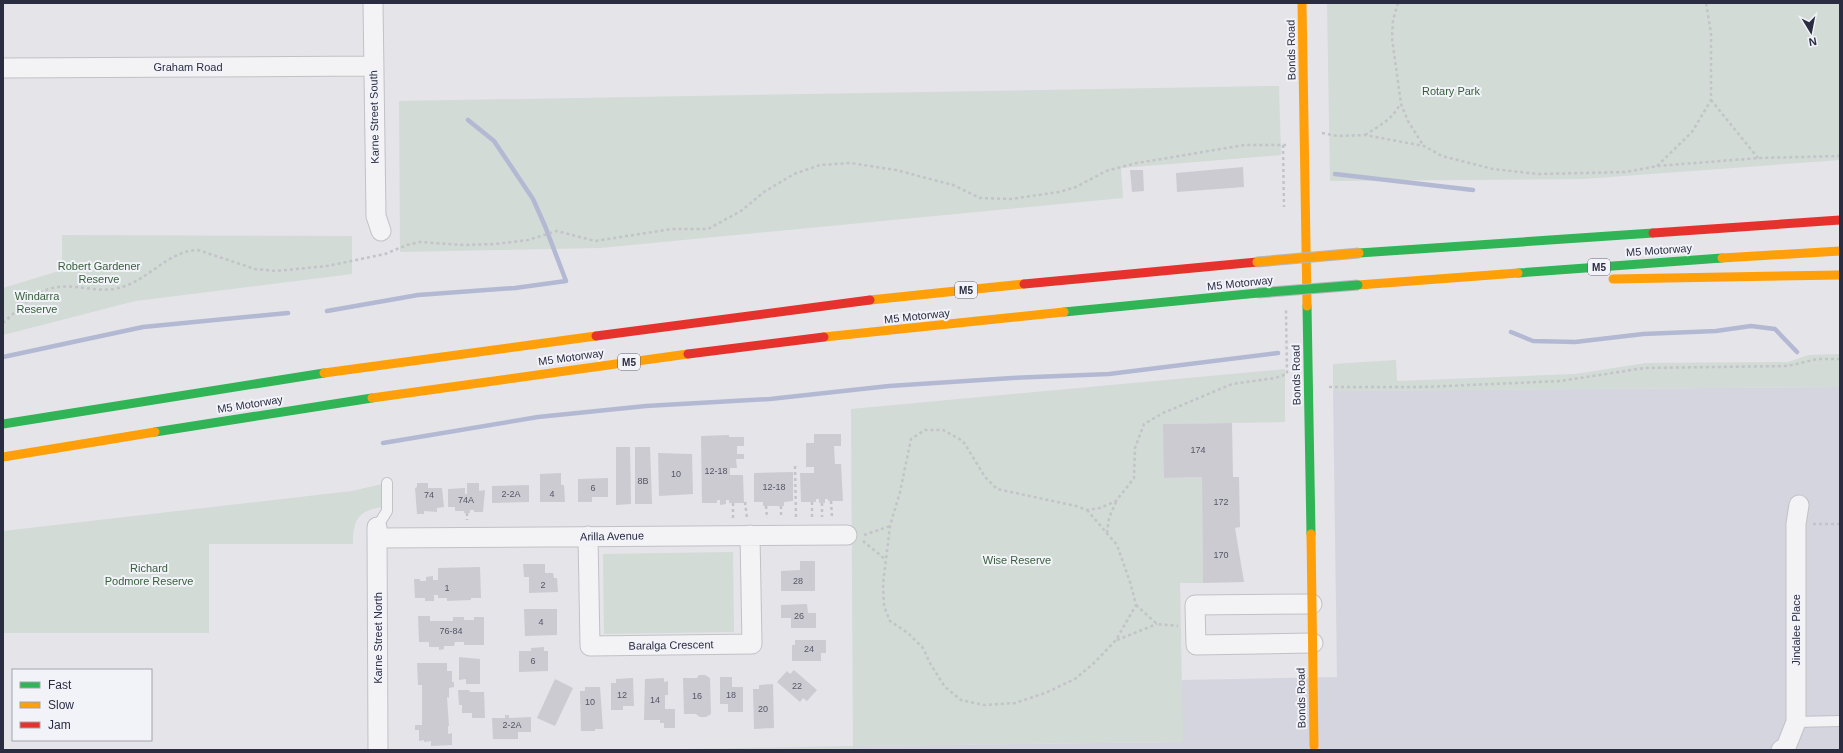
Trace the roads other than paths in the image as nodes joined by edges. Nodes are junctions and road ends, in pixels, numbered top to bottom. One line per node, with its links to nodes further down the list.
1 (373, 3): 3 (street, Karne Street South)
2 (1302, 3): 22 (main road, Bonds Road)
3 (374, 66): 4 (street, Graham Road); 8 (street, Karne Street South)
4 (3, 68)
5 (1840, 214): 7 (main road, M5)
6 (1840, 220): 7 (main road, M5 Motorway / M5)
7 (1776, 223): 14 (main road, M5 Motorway / M5, bridge)
8 (381, 230)
9 (1840, 252): 13 (main road, M5 Motorway / M5)
10 (1840, 275): 11 (main road, M5)
11 (1603, 280)
12 (1540, 281): 13 (main road, M5)
13 (1358, 285): 15 (main road, M5 Motorway / M5, bridge)
14 (3, 424)
15 (3, 457)
16 (387, 483): 19 (lane)
17 (1799, 506): 25 (street, Jindalee Place)
18 (749, 527): 20 (street, Arilla Avenue); 21 (street, Arilla Avenue); 21 (street, Baralga Crescent)
19 (377, 532): 21 (street, Arilla Avenue); 28 (street, Karne Street North)
20 (846, 535)
21 (588, 536)
22 (1312, 604): 23 (main road, Bonds Road); 23 (street)
23 (1313, 643): 26 (main road, Bonds Road)
24 (1840, 721): 25 (lane)
25 (1796, 722): 30 (street, Jindalee Place)
26 (1314, 746): 27 (main road); 29 (main road)
27 (1325, 749)
28 (378, 750)
29 (1304, 750)
30 (1781, 750)

